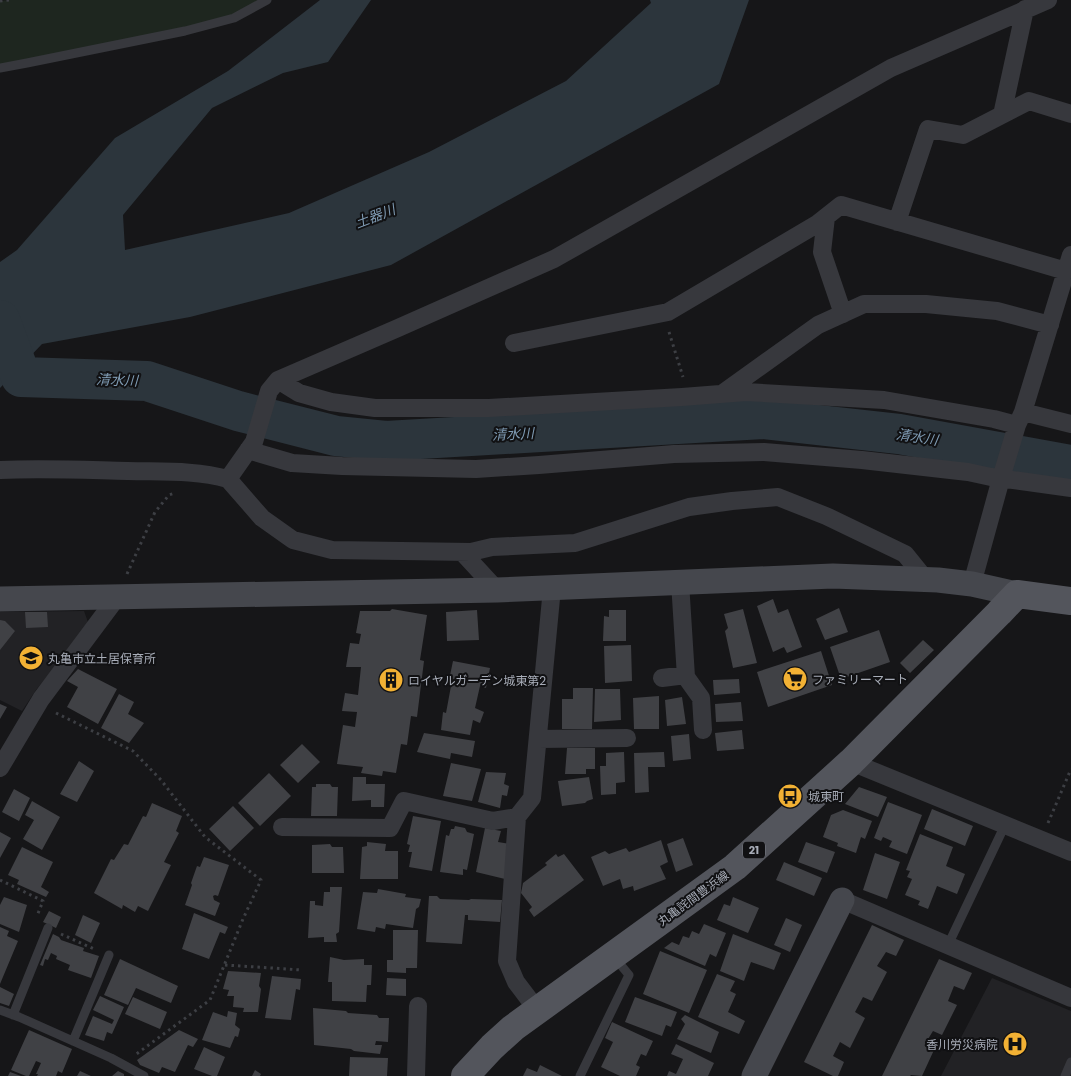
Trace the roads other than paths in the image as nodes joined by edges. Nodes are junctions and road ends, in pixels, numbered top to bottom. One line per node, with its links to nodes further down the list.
1 (267, 0): 4 (lane)
2 (1048, 0): 3 (street)
3 (1025, 9): 6 (street); 13 (street)
4 (0, 68)
5 (1071, 114): 6 (street)
6 (1002, 115): 8 (street)
7 (826, 217): 8 (street); 10 (street); 12 (street)
8 (897, 222): 9 (street)
9 (1069, 263): 11 (street)
10 (843, 314): 11 (street); 14 (street)
11 (1050, 325): 15 (street)
12 (514, 343)
13 (273, 385): 14 (street); 17 (street)
14 (723, 394): 15 (street)
15 (1020, 418): 16 (street); 19 (street)
16 (1071, 424)
17 (251, 446): 19 (street); 20 (street)
18 (0, 470): 20 (street)
19 (1002, 476): 21 (street); 25 (street)
20 (228, 479): 22 (street)
21 (1071, 488)
22 (462, 552): 23 (street); 27 (street)
23 (926, 580): 24 (street); 25 (street)
24 (680, 582): 26 (street); 32 (street)
25 (972, 584): 28 (street)
26 (552, 588): 27 (street); 36 (street)
27 (497, 590): 29 (street)
28 (1017, 594): 31 (main road); 37 (main road, 丸亀詫間豊浜線 / 21)
29 (118, 596): 30 (street); 38 (street)
30 (0, 598)
31 (1071, 601)
32 (686, 675): 33 (street); 34 (street)
33 (662, 678)
34 (703, 730)
35 (627, 738): 36 (street)
36 (538, 739): 39 (street)
37 (852, 762): 40 (street); 47 (main road, 丸亀詫間豊浜線 / 21)
38 (0, 768)
39 (517, 817): 41 (street); 51 (street)
40 (1005, 825): 42 (street); 45 (lane)
41 (282, 827)
42 (1071, 852)
43 (842, 900): 45 (street); 59 (street)
44 (48, 928): 52 (lane)
45 (948, 945): 48 (street)
46 (109, 955): 53 (lane)
47 (613, 956): 51 (main road, 丸亀詫間豊浜線 / 21); 58 (lane)
48 (1071, 998)
49 (418, 1006): 56 (street)
50 (0, 1010): 52 (lane)
51 (538, 1011): 57 (main road, 丸亀詫間豊浜線 / 21)
52 (14, 1015): 53 (lane)
53 (73, 1041): 55 (lane)
54 (1071, 1062): 60 (lane)
55 (144, 1076)
56 (416, 1076)
57 (464, 1076)
58 (580, 1076)
59 (754, 1076)
60 (1065, 1076)

